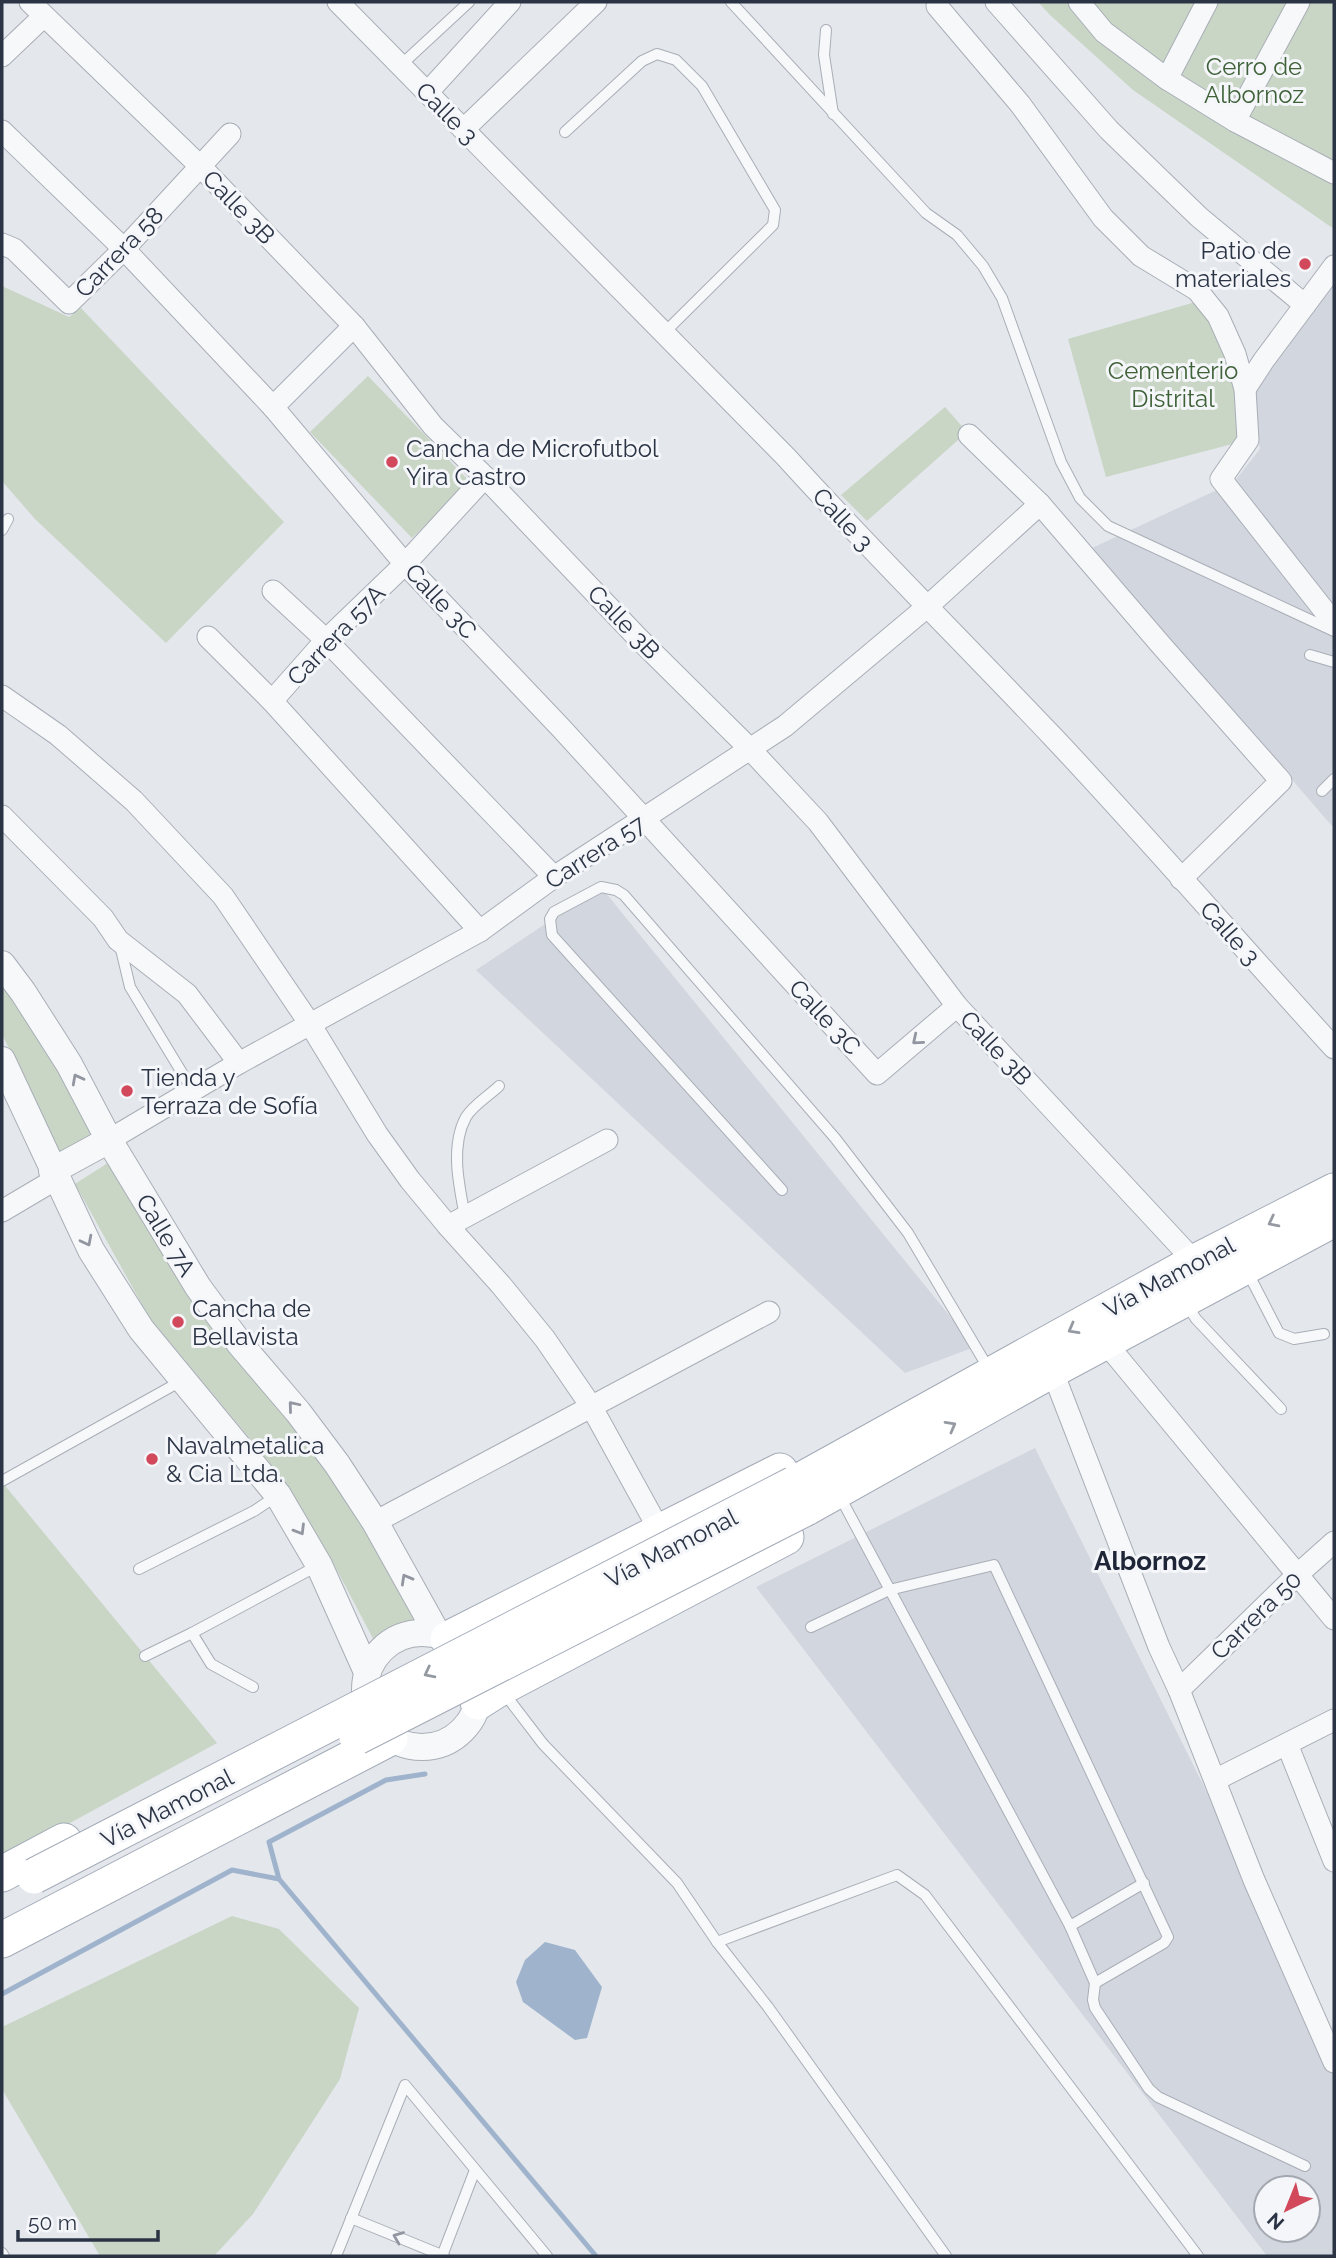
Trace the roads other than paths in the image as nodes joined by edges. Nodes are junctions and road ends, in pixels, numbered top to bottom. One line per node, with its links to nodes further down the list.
1 (469, 2): 14 (lane)
2 (510, 2): 16 (street)
3 (596, 2): 19 (street)
4 (731, 2): 17 (lane)
5 (996, 2): 28 (street)
6 (1079, 2): 15 (street)
7 (1207, 2): 15 (street)
8 (1299, 2): 18 (street)
9 (351, 6): 14 (street, Calle 3)
10 (937, 6): 31 (street)
11 (37, 9): 13 (street); 23 (street, Calle 3B)
12 (826, 30): 17 (lane)
13 (2, 56)
14 (401, 65): 16 (street, Calle 3)
15 (1167, 79): 18 (street)
16 (427, 93): 19 (street, Calle 3)
17 (833, 114): 40 (lane)
18 (1235, 121): 24 (street)
19 (464, 129): 30 (street, Calle 3)
20 (2, 131): 26 (street, Calle 3C)
21 (565, 132): 30 (lane)
22 (230, 134): 23 (street, Carrera 58)
23 (201, 167): 26 (street, Carrera 58); 29 (street, Calle 3B)
24 (1334, 173)
25 (2, 244): 26 (street, Carrera 58)
26 (124, 249): 32 (street, Calle 3C)
27 (1334, 266): 28 (street)
28 (1305, 305): 31 (street)
29 (354, 326): 32 (street); 34 (street, Calle 3B)
30 (664, 333): 38 (street, Calle 3)
31 (1245, 389): 39 (street)
32 (273, 407): 36 (street, Calle 3C)
33 (969, 435): 35 (street)
34 (485, 477): 36 (street, Carrera 57A); 47 (street, Calle 3B)
35 (1040, 504): 38 (street, Carrera 57); 53 (street)
36 (405, 564): 42 (street, Carrera 57A); 51 (street, Calle 3C)
37 (273, 591): 42 (street)
38 (928, 606): 47 (street, Carrera 57); 53 (street, Calle 3)
39 (1334, 623)
40 (1334, 631)
41 (208, 637): 46 (street)
42 (326, 640): 46 (street, Carrera 57A); 52 (street)
43 (1310, 655): 44 (lane)
44 (1334, 662)
45 (2, 696): 58 (street)
46 (272, 701): 54 (street)
47 (750, 750): 51 (street, Carrera 57); 57 (street, Calle 3B)
48 (1334, 779): 49 (lane)
49 (1322, 790)
50 (2, 816): 55 (street)
51 (644, 820): 52 (street, Carrera 57); 57 (street, Calle 3C, one-way to 51)
52 (554, 877): 54 (street, Carrera 57)
53 (1181, 879): 59 (street, Calle 3)
54 (480, 931): 58 (street, Carrera 57)
55 (118, 940): 61 (street); 63 (lane)
56 (2, 964): 64 (street, Calle 7A, one-way to 56)
57 (957, 1006): 72 (street, Calle 3B)
58 (310, 1024): 61 (street, Carrera 57); 71 (street)
59 (1334, 1048)
60 (2, 1060): 66 (street)
61 (239, 1063): 63 (street, Carrera 57)
62 (499, 1086): 71 (lane)
63 (193, 1091): 64 (street, Carrera 57)
64 (109, 1140): 66 (street); 87 (street, Calle 7A, one-way to 64)
65 (607, 1140): 71 (street)
66 (54, 1175): 69 (street); 80 (street, one-way to 80)
67 (782, 1190): 79 (lane)
68 (1334, 1191): 72 (main road, Vía Mamonal, one-way to 72)
69 (2, 1210)
70 (1334, 1219): 73 (main road, Vía Mamonal)
71 (456, 1221): 81 (street)
72 (1195, 1262): 79 (main road, Vía Mamonal, one-way to 79)
73 (1245, 1267): 74 (main road, Vía Mamonal); 76 (lane)
74 (1183, 1300): 77 (main road, Vía Mamonal); 82 (lane)
75 (769, 1312): 81 (street)
76 (1324, 1334)
77 (1105, 1342): 78 (main road, Vía Mamonal); 92 (street)
78 (1052, 1370): 83 (main road, Vía Mamonal, one-way to 78); 101 (street)
79 (991, 1373): 83 (main road, Vía Mamonal)
80 (183, 1380): 84 (lane); 85 (street)
81 (591, 1406): 87 (street); 88 (street)
82 (1282, 1409)
83 (894, 1443): 86 (main road); 88 (main road); 108 (main road, Vía Mamonal, bridge)
84 (2, 1481)
85 (278, 1495): 90 (street, one-way to 90); 91 (lane)
86 (845, 1506): 93 (lane); 102 (main road)
87 (375, 1522): 97 (street, Calle 7A, one-way to 87)
88 (661, 1533): 97 (main road)
89 (1334, 1542): 92 (street, Carrera 50)
90 (318, 1564): 96 (lane); 99 (street)
91 (139, 1570)
92 (1297, 1574): 94 (street); 101 (street, Carrera 50)
93 (889, 1590): 95 (lane); 109 (lane); 112 (lane)
94 (1334, 1619)
95 (811, 1627)
96 (192, 1633): 98 (lane); 100 (lane)
97 (443, 1637): 99 (street); 102 (street)
98 (145, 1656)
99 (366, 1681): 104 (street); 108 (main road)
100 (253, 1687)
101 (1179, 1690): 106 (street)
102 (489, 1695): 104 (street); 114 (lane)
103 (1333, 1725): 105 (street)
104 (390, 1738): 113 (main road)
105 (1287, 1744): 106 (street); 107 (street)
106 (1215, 1780): 116 (street)
107 (1334, 1861)
108 (27, 1882): 110 (main road, Vía Mamonal); 111 (main road, Vía Mamonal)
109 (1144, 1883): 112 (lane); 115 (lane)
110 (2, 1892)
111 (2, 1918)
112 (1070, 1926): 115 (lane)
113 (2, 1940)
114 (717, 1942): 123 (lane); 124 (lane)
115 (1095, 1983): 117 (lane)
116 (1334, 2062)
117 (1306, 2166)
118 (475, 2170): 119 (lane); 121 (lane); 122 (lane)
119 (351, 2218): 120 (lane); 121 (lane, one-way to 119)
120 (335, 2256)
121 (443, 2256)
122 (547, 2256)
123 (946, 2256)
124 (1198, 2256)

